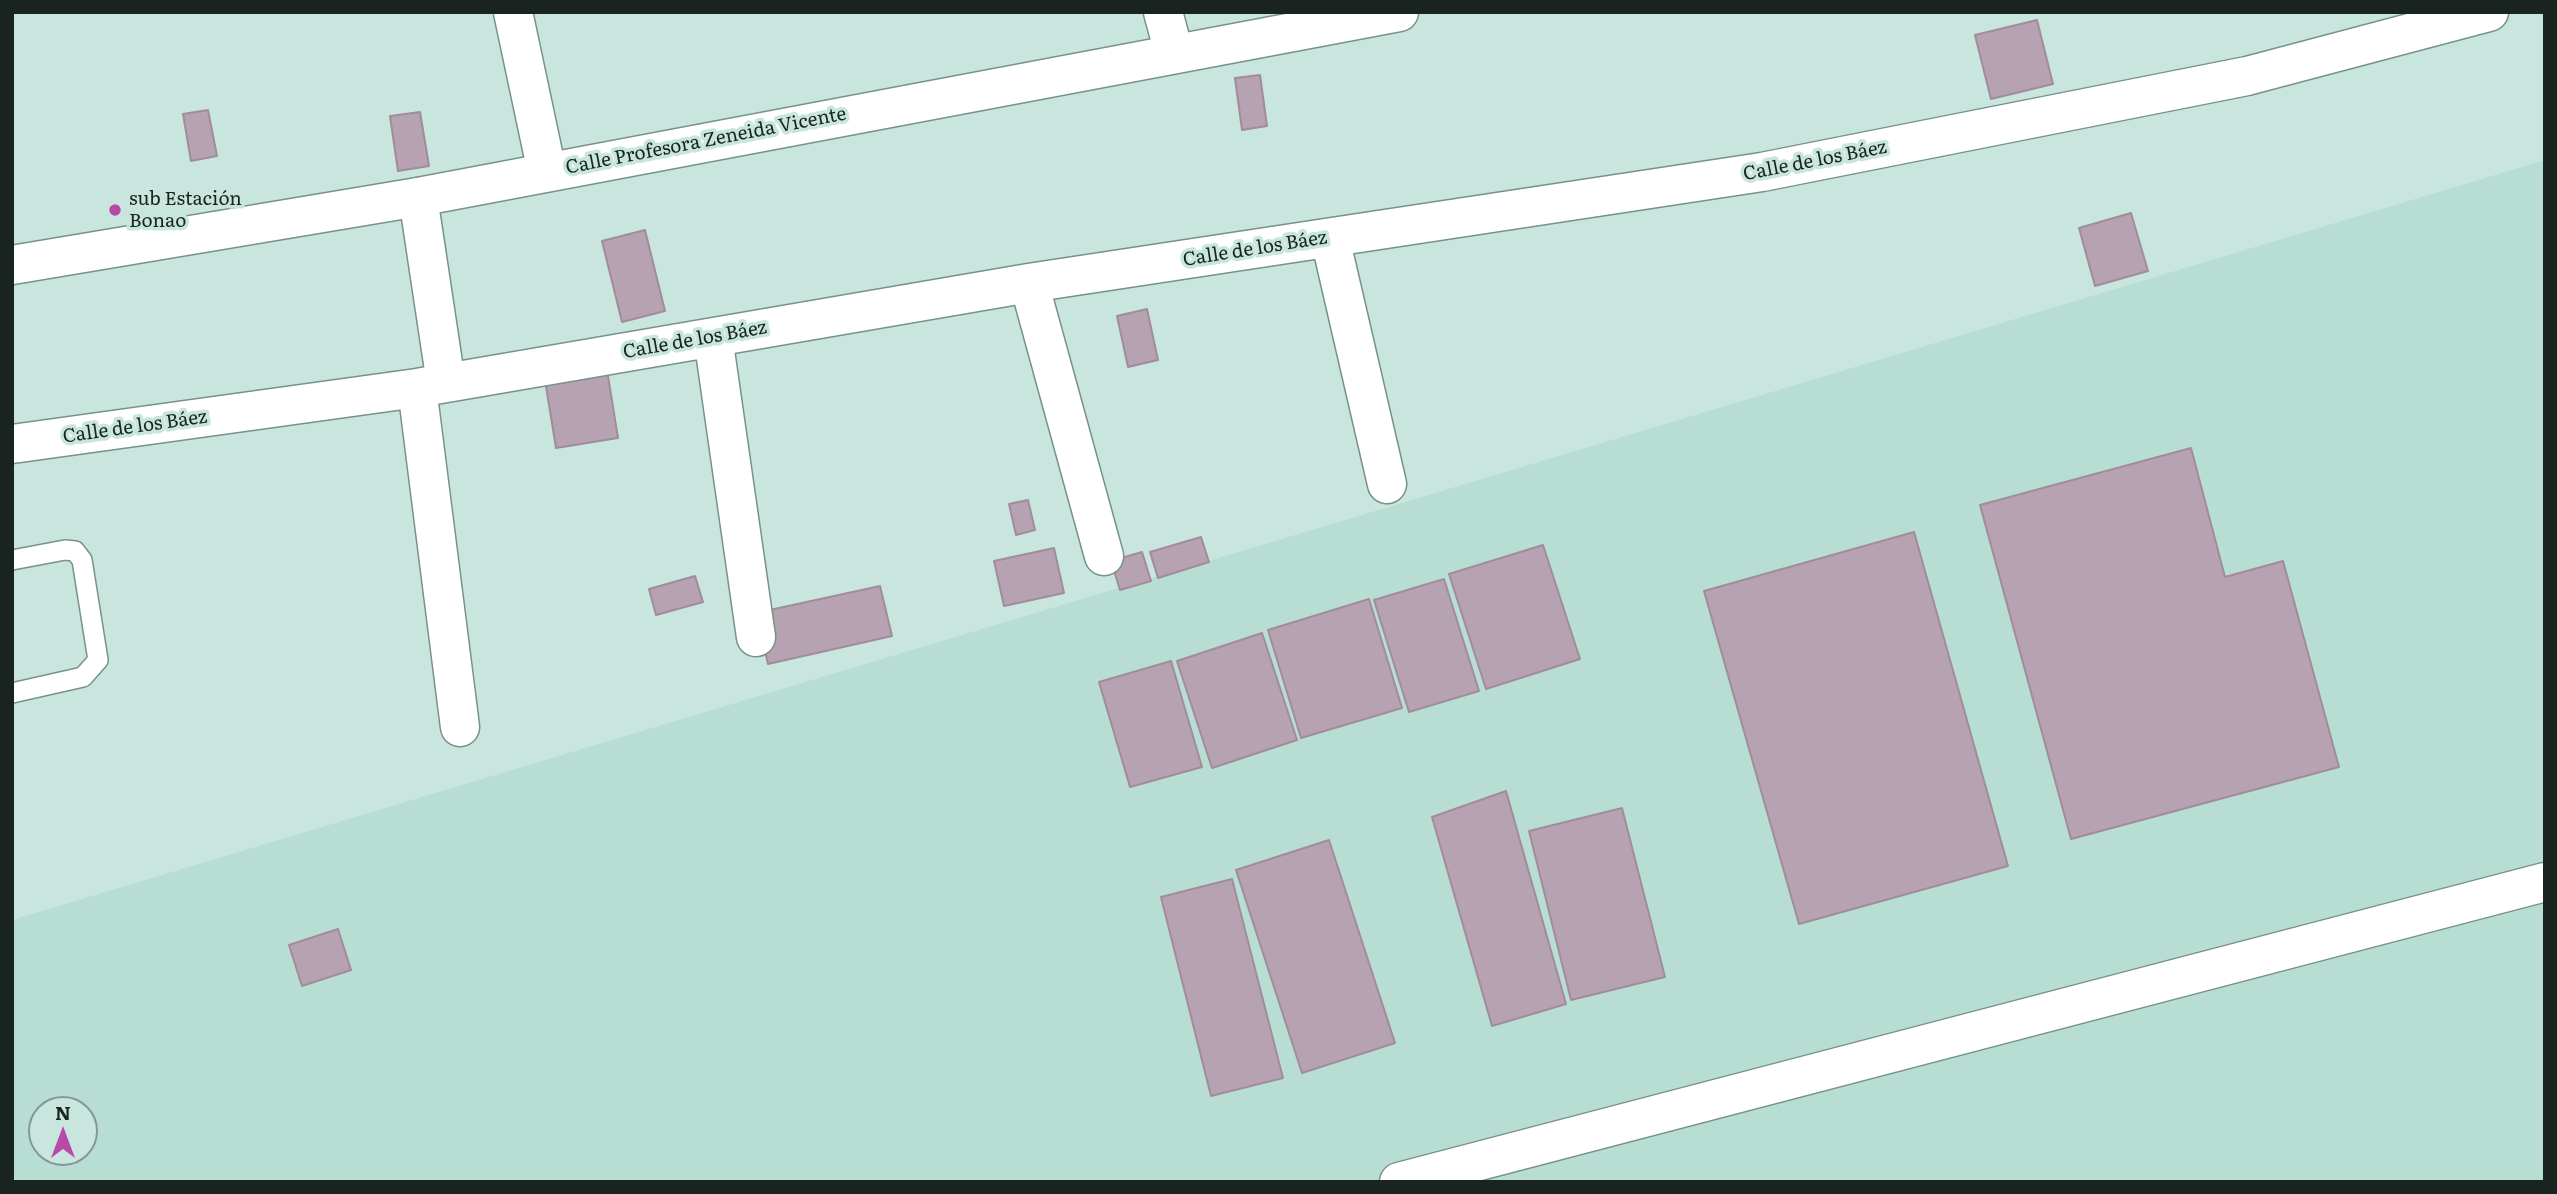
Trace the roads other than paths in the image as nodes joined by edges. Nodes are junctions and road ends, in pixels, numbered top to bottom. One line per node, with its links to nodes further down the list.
1 (513, 12): 6 (street)
2 (1163, 12): 5 (street)
3 (1399, 12): 5 (street, Calle Profesora Zeneida Vicente)
4 (2488, 12): 8 (street, Calle de los Báez)
5 (1174, 53): 6 (street, Calle Profesora Zeneida Vicente)
6 (547, 172): 7 (street, Calle Profesora Zeneida Vicente)
7 (418, 197): 9 (street, Calle Profesora Zeneida Vicente); 12 (street)
8 (1330, 238): 10 (street, Calle de los Báez); 14 (street)
9 (12, 265)
10 (1029, 283): 11 (street, Calle de los Báez); 15 (street)
11 (713, 337): 12 (street, Calle de los Báez); 17 (street)
12 (432, 386): 13 (street, Calle de los Báez); 19 (street)
13 (12, 444)
14 (1387, 484)
15 (1104, 556)
16 (12, 560): 18 (lane)
17 (756, 637)
18 (12, 693)
19 (460, 727)
20 (2545, 882): 21 (street)
21 (1481, 1171): 22 (street)
22 (1399, 1182)

